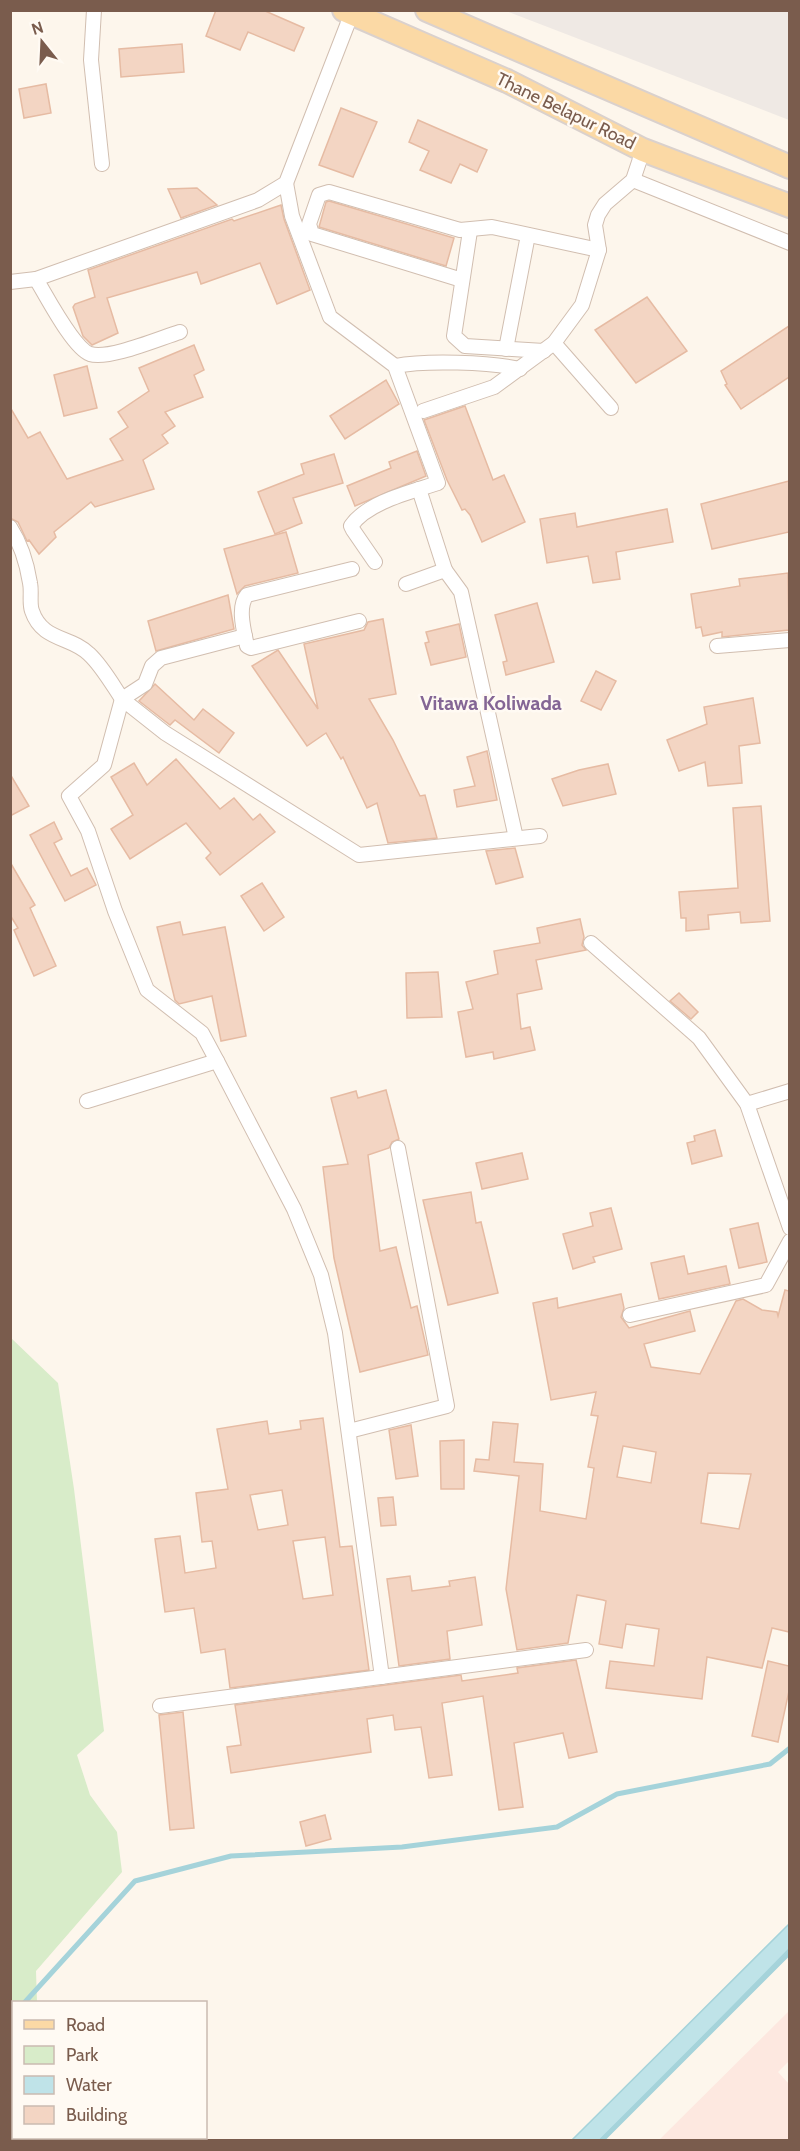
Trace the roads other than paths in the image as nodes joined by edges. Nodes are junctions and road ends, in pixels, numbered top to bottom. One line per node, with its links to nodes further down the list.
1 (94, 10): 5 (street)
2 (427, 10): 6 (main road, Thane Belapur Road)
3 (349, 12): 4 (main road, Thane Belapur Road); 8 (street)
4 (643, 150): 7 (street); 9 (main road, Thane Belapur Road)
5 (102, 164)
6 (789, 167)
7 (633, 180): 14 (street); 15 (street)
8 (286, 183): 10 (street); 16 (street)
9 (789, 206)
10 (290, 209): 11 (street); 22 (street)
11 (312, 216): 12 (street); 17 (street)
12 (470, 231): 13 (street); 17 (street)
13 (528, 235): 15 (street); 21 (street)
14 (789, 243)
15 (598, 250): 20 (street)
16 (36, 279): 18 (street); 19 (street)
17 (462, 280): 21 (street)
18 (10, 282)
19 (180, 332)
20 (549, 347): 21 (street); 23 (street); 24 (street)
21 (506, 349)
22 (395, 366): 23 (street); 26 (street)
23 (520, 369): 25 (street)
24 (611, 408)
25 (423, 411)
26 (418, 489): 28 (street); 30 (street)
27 (10, 527): 36 (street)
28 (375, 562)
29 (352, 570): 33 (street)
30 (445, 570): 31 (street); 38 (street)
31 (406, 584)
32 (359, 621): 33 (street)
33 (245, 636): 36 (street)
34 (789, 640): 35 (street)
35 (717, 646)
36 (122, 699): 38 (street); 40 (street)
37 (540, 836): 38 (street)
38 (516, 838)
39 (591, 943): 43 (street)
40 (217, 1061): 42 (street); 48 (street)
41 (789, 1091): 43 (street)
42 (87, 1101)
43 (747, 1104): 45 (street)
44 (398, 1148): 48 (street)
45 (789, 1228)
46 (789, 1241): 47 (street)
47 (630, 1315)
48 (349, 1431): 50 (street)
49 (586, 1650): 50 (street)
50 (382, 1677): 51 (street)
51 (160, 1706)

